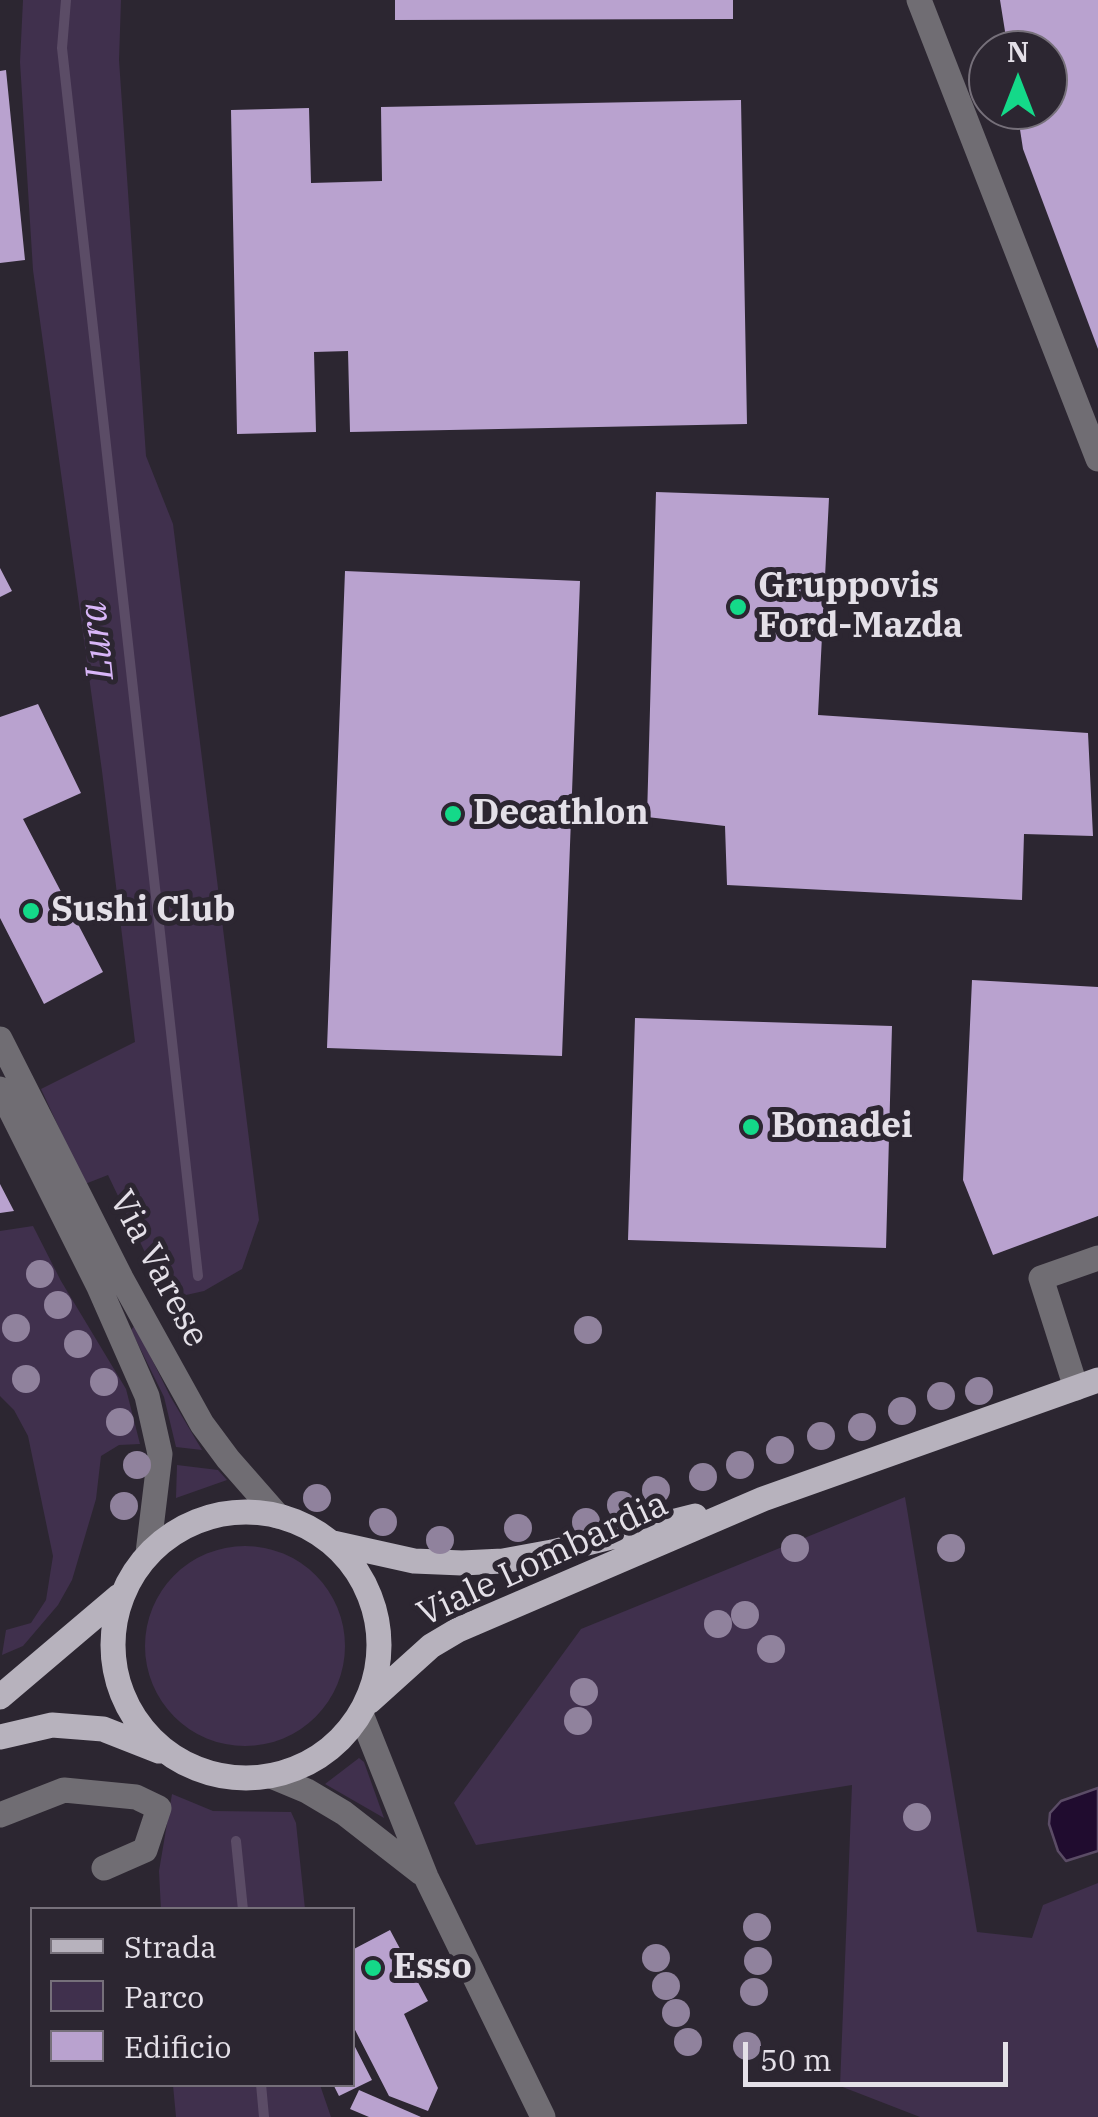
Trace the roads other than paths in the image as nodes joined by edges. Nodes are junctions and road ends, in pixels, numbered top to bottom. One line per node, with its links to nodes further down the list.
1 (919, 0): 2 (street)
2 (1098, 459)
3 (0, 1039): 8 (street, Via Varese)
4 (0, 1090): 10 (street, Via Varese)
5 (1098, 1258): 6 (street)
6 (1087, 1384): 7 (main road, Viale Lombardia)
7 (763, 1499): 9 (main road, Viale Lombardia); 13 (main road, Viale Lombardia)
8 (278, 1516): 9 (main road); 10 (main road)
9 (333, 1544): 13 (main road)
10 (148, 1554): 11 (main road)
11 (122, 1593): 12 (main road); 15 (main road)
12 (0, 1697)
13 (363, 1709): 16 (main road); 19 (street)
14 (0, 1737): 15 (main road)
15 (168, 1754): 16 (main road)
16 (271, 1776): 19 (street)
17 (0, 1815): 18 (street)
18 (104, 1868)
19 (426, 1877): 20 (street)
20 (542, 2117)

